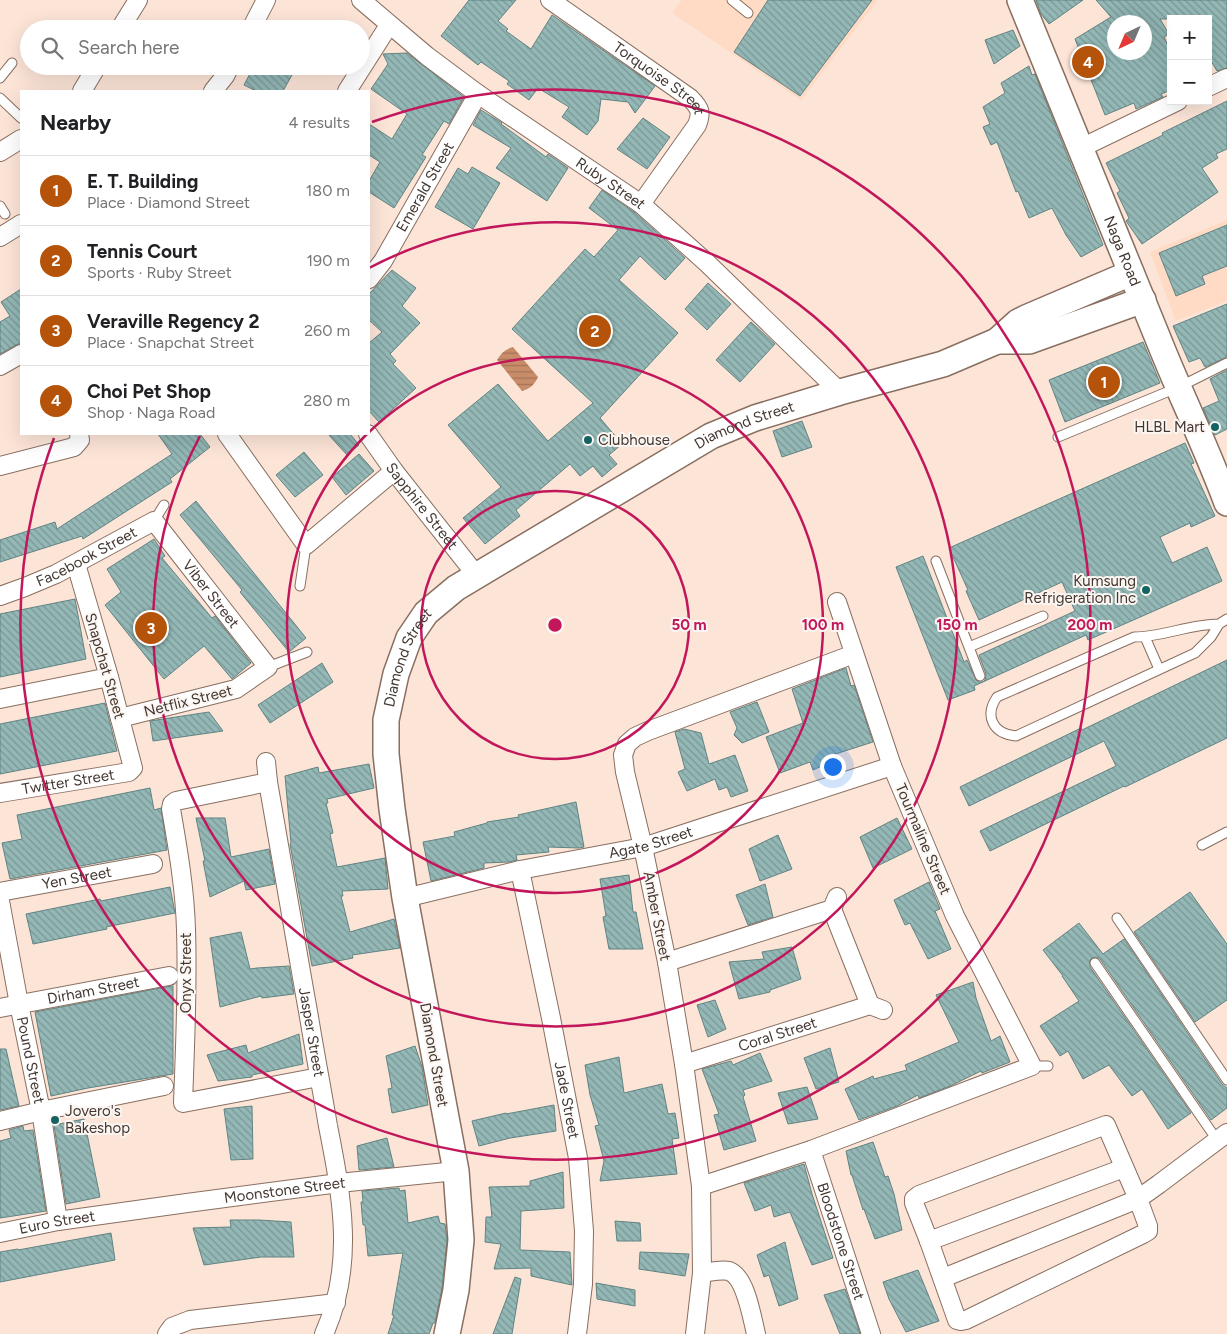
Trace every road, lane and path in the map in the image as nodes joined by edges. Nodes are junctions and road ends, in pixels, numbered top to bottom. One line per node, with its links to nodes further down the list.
1 (138, 0): 8 (street)
2 (266, 0): 9 (street)
3 (361, 0): 10 (street, Ruby Street)
4 (550, 0): 29 (street, Torquoise Street)
5 (732, 0): 7 (lane)
6 (1020, 0): 27 (street, Naga Road)
7 (748, 12)
8 (126, 20)
9 (255, 20)
10 (389, 25): 11 (street); 22 (street, Ruby Street)
11 (370, 55)
12 (12, 63): 16 (lane)
13 (92, 75): 19 (street)
14 (226, 75): 20 (street)
15 (357, 75): 21 (street)
16 (0, 78)
17 (1227, 78): 18 (street)
18 (1212, 85)
19 (83, 90)
20 (214, 90)
21 (348, 90)
22 (478, 94): 29 (street, Ruby Street); 33 (street, Emerald Street)
23 (0, 98): 25 (lane)
24 (1170, 105): 27 (street)
25 (20, 117)
26 (20, 140): 28 (street)
27 (1081, 148): 32 (street, Naga Road)
28 (0, 152)
29 (641, 204): 42 (street, Ruby Street)
30 (20, 225): 31 (street)
31 (0, 237)
32 (1131, 273): 34 (street, Naga Road); 35 (street, Diamond Street)
33 (370, 278)
34 (1143, 300): 36 (street, Diamond Street); 41 (street, Naga Road)
35 (1040, 312): 36 (street); 37 (street, Diamond Street)
36 (1049, 334): 37 (street, Diamond Street)
37 (997, 341): 42 (street, Diamond Street)
38 (20, 355): 40 (street)
39 (1227, 363): 41 (lane)
40 (0, 366)
41 (1179, 387): 46 (lane); 49 (street, Naga Road)
42 (840, 392): 55 (street, Diamond Street)
43 (79, 435): 47 (street)
44 (228, 435): 52 (street)
45 (369, 435): 48 (street, Sapphire Street)
46 (1058, 437)
47 (0, 466)
48 (394, 471): 52 (street); 55 (street, Sapphire Street)
49 (1226, 495)
50 (164, 505): 51 (lane, Facebook Street)
51 (154, 521): 54 (street, Facebook Street); 66 (street, Viber Street)
52 (306, 545): 56 (lane)
53 (936, 562): 63 (lane)
54 (76, 564): 57 (street, Facebook Street); 69 (street, Snapchat Street)
55 (477, 576): 83 (street, Diamond Street)
56 (300, 586)
57 (0, 596)
58 (837, 602): 65 (street, Tourmaline Street)
59 (1043, 616): 63 (lane)
60 (1227, 619): 61 (lane)
61 (1219, 624): 62 (lane); 67 (lane)
62 (1145, 637): 67 (lane); 67 (lane)
63 (969, 647): 68 (lane)
64 (307, 652): 66 (lane, Netflix Street)
65 (854, 654): 73 (street, Tourmaline Street); 79 (street, Amber Street)
66 (268, 667): 71 (street, Netflix Street)
67 (1159, 670)
68 (980, 676)
69 (109, 677): 70 (street); 71 (street, Snapchat Street)
70 (0, 699)
71 (120, 718): 74 (street, Snapchat Street)
72 (266, 762): 75 (street, Jasper Street)
73 (892, 766): 79 (street, Agate Street); 98 (street, Tourmaline Street)
74 (134, 768): 76 (street, Twitter Street)
75 (268, 782): 92 (street, Jasper Street); 92 (street, Onyx Street)
76 (0, 793)
77 (1227, 832): 78 (lane)
78 (1202, 845)
79 (643, 848): 81 (street, Agate Street); 86 (street, Amber Street)
80 (153, 864): 82 (street, Yen Street)
81 (520, 870): 83 (street, Agate Street); 114 (street, Jade Street)
82 (0, 892)
83 (406, 898): 100 (street, Diamond Street)
84 (0, 901): 89 (street, Pound Street)
85 (1117, 918): 93 (lane)
86 (667, 962): 91 (street, Amber Street); 91 (street, Coral Street)
87 (1095, 963): 97 (lane)
88 (169, 976): 89 (street, Dirham Street)
89 (19, 1004): 90 (street, Dirham Street); 95 (street, Pound Street)
90 (0, 1008)
91 (684, 1064): 102 (street, Amber Street)
92 (320, 1077): 101 (street, Jasper Street)
93 (1227, 1080)
94 (164, 1086): 95 (street)
95 (41, 1111): 96 (street); 105 (street, Pound Street)
96 (0, 1121)
97 (1222, 1136): 103 (street)
98 (811, 1150): 102 (street, Tourmaline Street); 117 (street, Bloodstone Street)
99 (1124, 1168): 103 (street); 107 (street); 107 (street)
100 (456, 1171): 101 (street, Moonstone Street); 113 (street, Diamond Street)
101 (339, 1183): 104 (street, Moonstone Street); 110 (street, Jasper Street)
102 (701, 1186): 108 (street, Amber Street)
103 (1138, 1199): 109 (street); 109 (street)
104 (112, 1214): 105 (street, Euro Street)
105 (58, 1221): 106 (street, Euro Street)
106 (0, 1233)
107 (929, 1241): 109 (street)
108 (702, 1273): 115 (street, Amber Street); 116 (street)
109 (943, 1278)
110 (336, 1303): 111 (street); 112 (street, Jasper Street)
111 (167, 1334)
112 (324, 1334)
113 (447, 1334)
114 (577, 1334)
115 (696, 1334)
116 (756, 1334)
117 (871, 1334)

